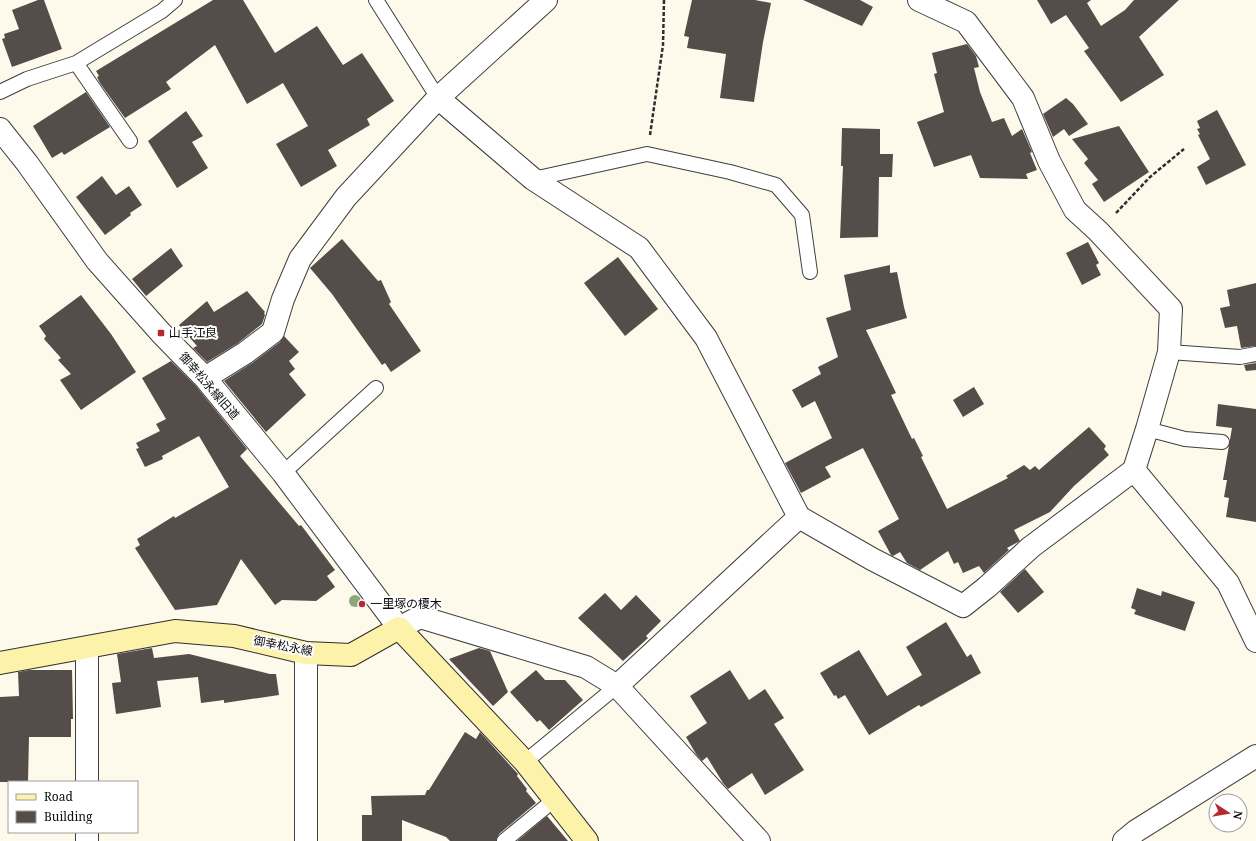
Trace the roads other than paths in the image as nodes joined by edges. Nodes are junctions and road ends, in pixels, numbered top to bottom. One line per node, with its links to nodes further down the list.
1 (175, 0): 5 (lane)
2 (376, 0): 7 (lane)
3 (546, 0): 7 (street)
4 (920, 0): 12 (street)
5 (76, 63): 6 (lane); 9 (lane)
6 (0, 92)
7 (438, 98): 10 (street); 14 (street)
8 (0, 129): 14 (street, 御幸松永線旧道)
9 (130, 141)
10 (533, 179): 11 (lane); 20 (street)
11 (810, 272)
12 (1169, 352): 13 (lane); 16 (street)
13 (1256, 354)
14 (205, 378): 19 (street, 御幸松永線旧道)
15 (376, 388): 19 (lane)
16 (1147, 429): 17 (lane); 18 (street)
17 (1222, 442)
18 (1134, 470): 20 (street); 22 (street)
19 (283, 473): 21 (street, 御幸松永線旧道)
20 (799, 517): 26 (street)
21 (399, 628): 24 (main road, 御幸松永線); 26 (street); 28 (main road)
22 (1256, 641)
23 (88, 648): 24 (main road, 御幸松永線); 25 (main road, 御幸松永線); 29 (street)
24 (306, 652): 31 (street)
25 (0, 663)
26 (617, 686): 28 (lane); 34 (street)
27 (1256, 756): 35 (street)
28 (525, 762): 30 (main road)
29 (87, 781)
30 (554, 800): 32 (lane); 33 (main road)
31 (306, 841)
32 (504, 841)
33 (587, 841)
34 (759, 841)
35 (1124, 841)

